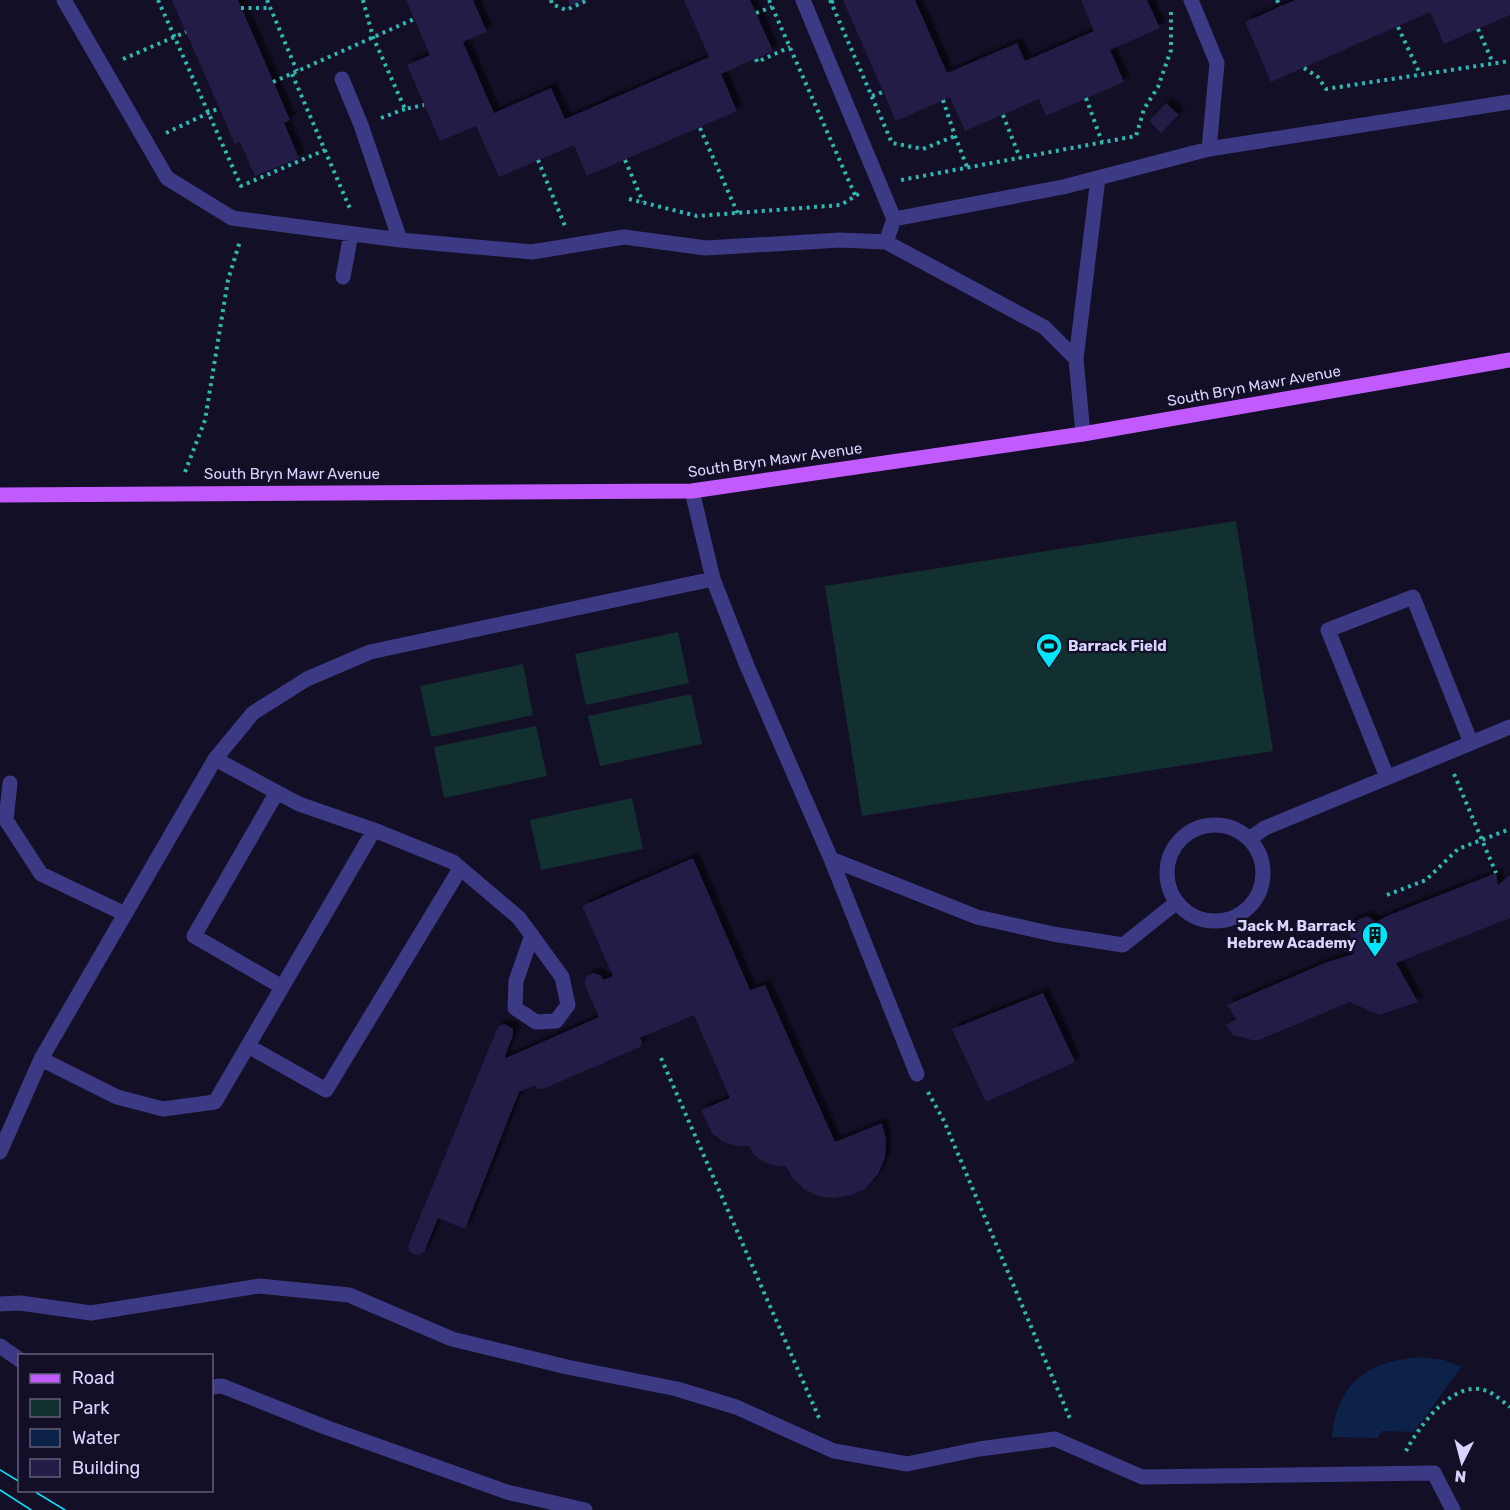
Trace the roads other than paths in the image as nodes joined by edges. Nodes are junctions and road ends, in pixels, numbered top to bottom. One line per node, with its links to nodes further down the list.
1 (64, 0): 9 (lane)
2 (802, 0): 8 (lane)
3 (1191, 0): 6 (lane)
4 (342, 80): 10 (lane)
5 (1510, 102): 6 (lane)
6 (1209, 149): 7 (lane)
7 (1098, 178): 8 (lane); 13 (lane)
8 (894, 219): 11 (lane)
9 (356, 235): 10 (lane); 12 (lane)
10 (400, 240): 11 (lane)
11 (886, 242): 13 (lane)
12 (343, 277)
13 (1076, 359): 15 (lane)
14 (1510, 360): 15 (main road, South Bryn Mawr Avenue)
15 (1083, 434): 16 (main road, South Bryn Mawr Avenue)
16 (692, 491): 17 (main road, South Bryn Mawr Avenue); 18 (lane)
17 (0, 495)
18 (713, 579): 21 (lane); 27 (lane)
19 (1510, 727): 20 (lane)
20 (1471, 743): 22 (lane); 22 (lane)
21 (215, 759): 24 (lane); 30 (lane)
22 (1387, 777): 26 (lane)
23 (10, 783): 30 (lane)
24 (277, 792): 25 (lane); 32 (lane)
25 (374, 830): 28 (lane); 32 (lane)
26 (1249, 839): 29 (lane); 29 (lane)
27 (831, 859): 29 (lane); 35 (lane)
28 (460, 868): 31 (lane); 33 (lane)
29 (1177, 903)
30 (125, 914): 34 (lane)
31 (532, 935): 31 (lane)
32 (282, 987): 33 (lane)
33 (248, 1046): 34 (lane)
34 (41, 1059): 36 (lane)
35 (917, 1074)
36 (0, 1152)
37 (0, 1304): 42 (lane)
38 (0, 1346): 39 (lane)
39 (18, 1359)
40 (213, 1387): 41 (lane)
41 (585, 1510)
42 (1453, 1510)

